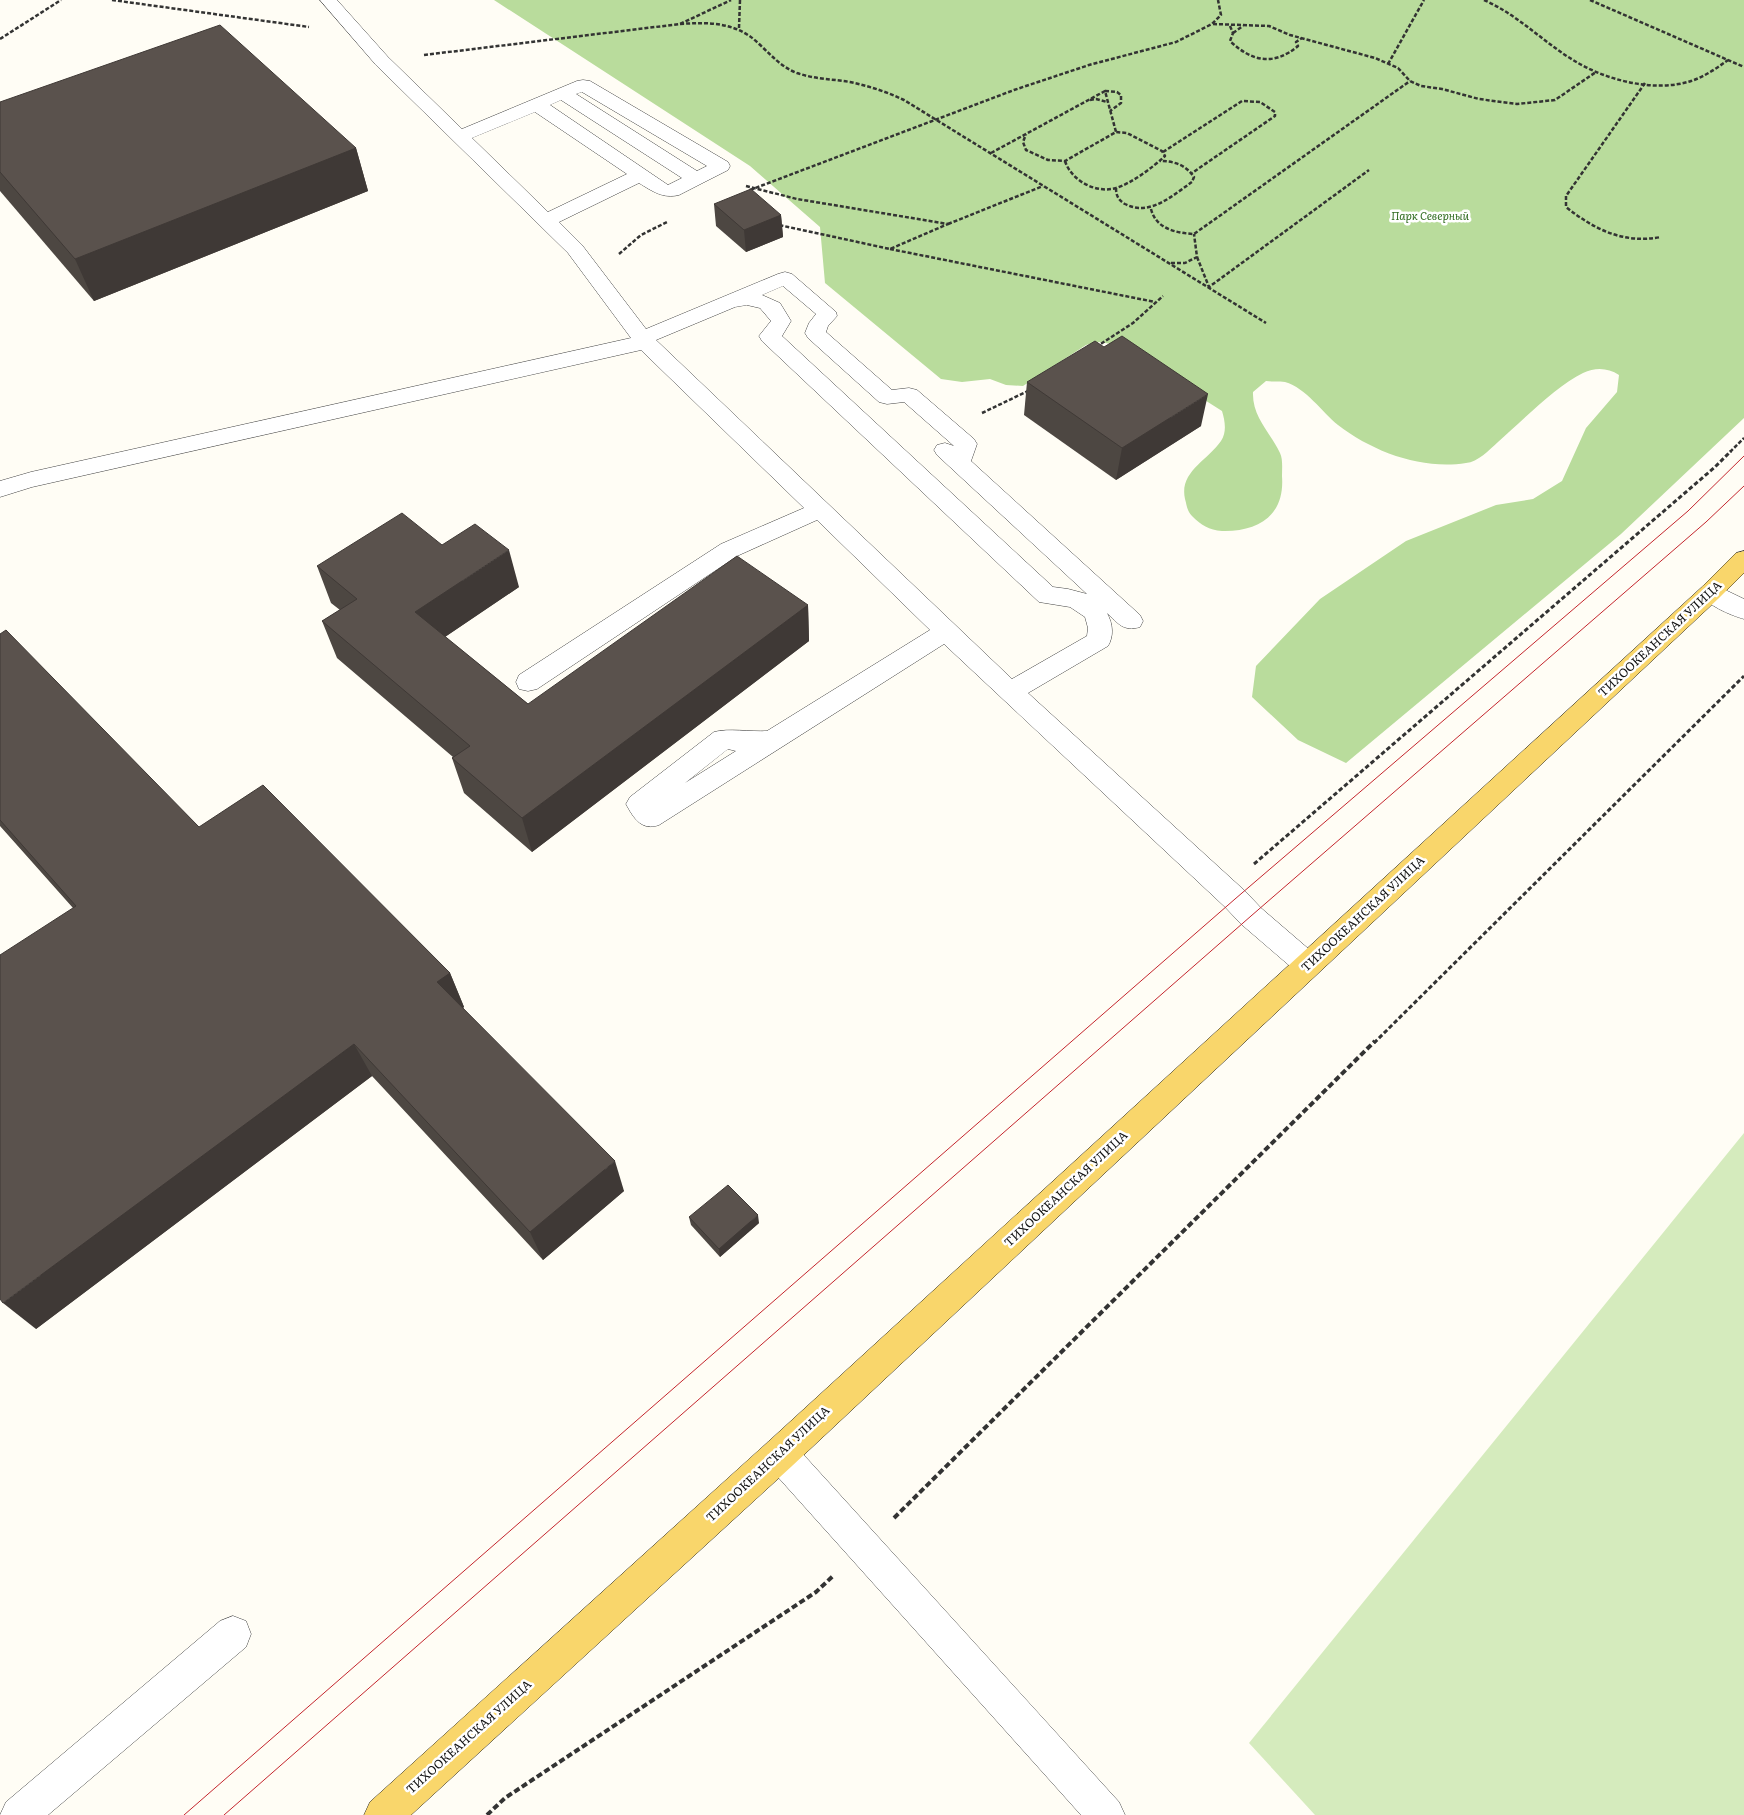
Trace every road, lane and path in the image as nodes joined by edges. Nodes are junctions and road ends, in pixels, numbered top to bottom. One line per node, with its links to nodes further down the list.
1 (61, 0): 19 (path)
2 (112, 0): 14 (path)
3 (328, 0): 21 (street)
4 (731, 0): 10 (path)
5 (740, 0): 15 (path)
6 (1218, 0): 11 (path)
7 (1424, 0): 23 (path)
8 (1484, 0): 25 (path)
9 (1590, 0): 22 (path)
10 (680, 24): 15 (path); 21 (path)
11 (1212, 24): 12 (path); 34 (path)
12 (1230, 26): 13 (path); 16 (path)
13 (1244, 26): 16 (path); 17 (path)
14 (310, 27)
15 (739, 28): 34 (path)
16 (1233, 33): 20 (path)
17 (1290, 35): 18 (path); 20 (path)
18 (1302, 38): 20 (path); 23 (path)
19 (0, 39)
20 (1296, 42)
21 (382, 60): 37 (street)
22 (1728, 60): 24 (path); 27 (path)
23 (1388, 64): 26 (path)
24 (1744, 68)
25 (1596, 72): 26 (path); 27 (path)
26 (1410, 81): 56 (path)
27 (1645, 83): 57 (path)
28 (1105, 92): 30 (path); 31 (path); 33 (path)
29 (562, 94): 32 (street); 42 (street); 46 (street)
30 (1087, 101): 31 (path); 36 (path)
31 (1107, 102): 33 (path)
32 (536, 104): 37 (street); 45 (street)
33 (1110, 111): 35 (path)
34 (936, 120): 39 (path); 49 (path)
35 (1116, 132): 38 (path); 40 (path)
36 (1026, 134): 39 (path); 40 (path)
37 (459, 137): 53 (street)
38 (1163, 152): 41 (path); 44 (path)
39 (991, 153): 47 (path)
40 (1065, 161): 48 (path)
41 (1159, 161): 44 (path); 48 (path)
42 (715, 170): 46 (street); 49 (path)
43 (1369, 170): 62 (path)
44 (1192, 173): 51 (path)
45 (640, 175): 46 (street); 53 (street)
46 (696, 179)
47 (1044, 186): 55 (path); 60 (path)
48 (1116, 188): 51 (path)
49 (755, 189): 50 (path); 55 (path)
50 (749, 191)
51 (1150, 208): 56 (path)
52 (674, 219): 61 (path)
53 (546, 221): 61 (street)
54 (777, 224): 58 (path)
55 (948, 224): 58 (path)
56 (1194, 234): 59 (path)
57 (1661, 237)
58 (890, 249): 65 (path)
59 (1197, 257): 60 (path); 62 (path)
60 (1168, 262): 62 (path)
61 (599, 282): 67 (street)
62 (1209, 288): 66 (path)
63 (1163, 296): 65 (path)
64 (731, 301): 67 (street); 70 (street); 79 (street)
65 (1155, 302): 68 (path)
66 (1266, 323)
67 (644, 340): 74 (street); 75 (street)
68 (1092, 350)
69 (1034, 388): 71 (path)
70 (887, 397): 71 (street); 73 (street)
71 (948, 429): 73 (street)
72 (1744, 438): 85 (path)
73 (959, 463): 79 (street)
74 (0, 489)
75 (819, 510): 80 (street); 82 (street)
76 (1744, 558): 77 (main road, ТИХООКЕАНСКАЯ УЛИЦА)
77 (1711, 592): 78 (street); 86 (main road, ТИХООКЕАНСКАЯ УЛИЦА)
78 (1744, 610)
79 (1124, 625): 83 (street)
80 (946, 631): 83 (street); 84 (street)
81 (1744, 676): 88 (path)
82 (528, 682)
83 (1010, 692): 86 (street)
84 (772, 741)
85 (1254, 864)
86 (1308, 965): 87 (main road, ТИХООКЕАНСКАЯ УЛИЦА)
87 (780, 1454): 88 (street); 91 (main road, ТИХООКЕАНСКАЯ УЛИЦА)
88 (864, 1547): 92 (path); 93 (street)
89 (232, 1634): 90 (street)
90 (19, 1815)
91 (383, 1815)
92 (487, 1815)
93 (1106, 1815)

